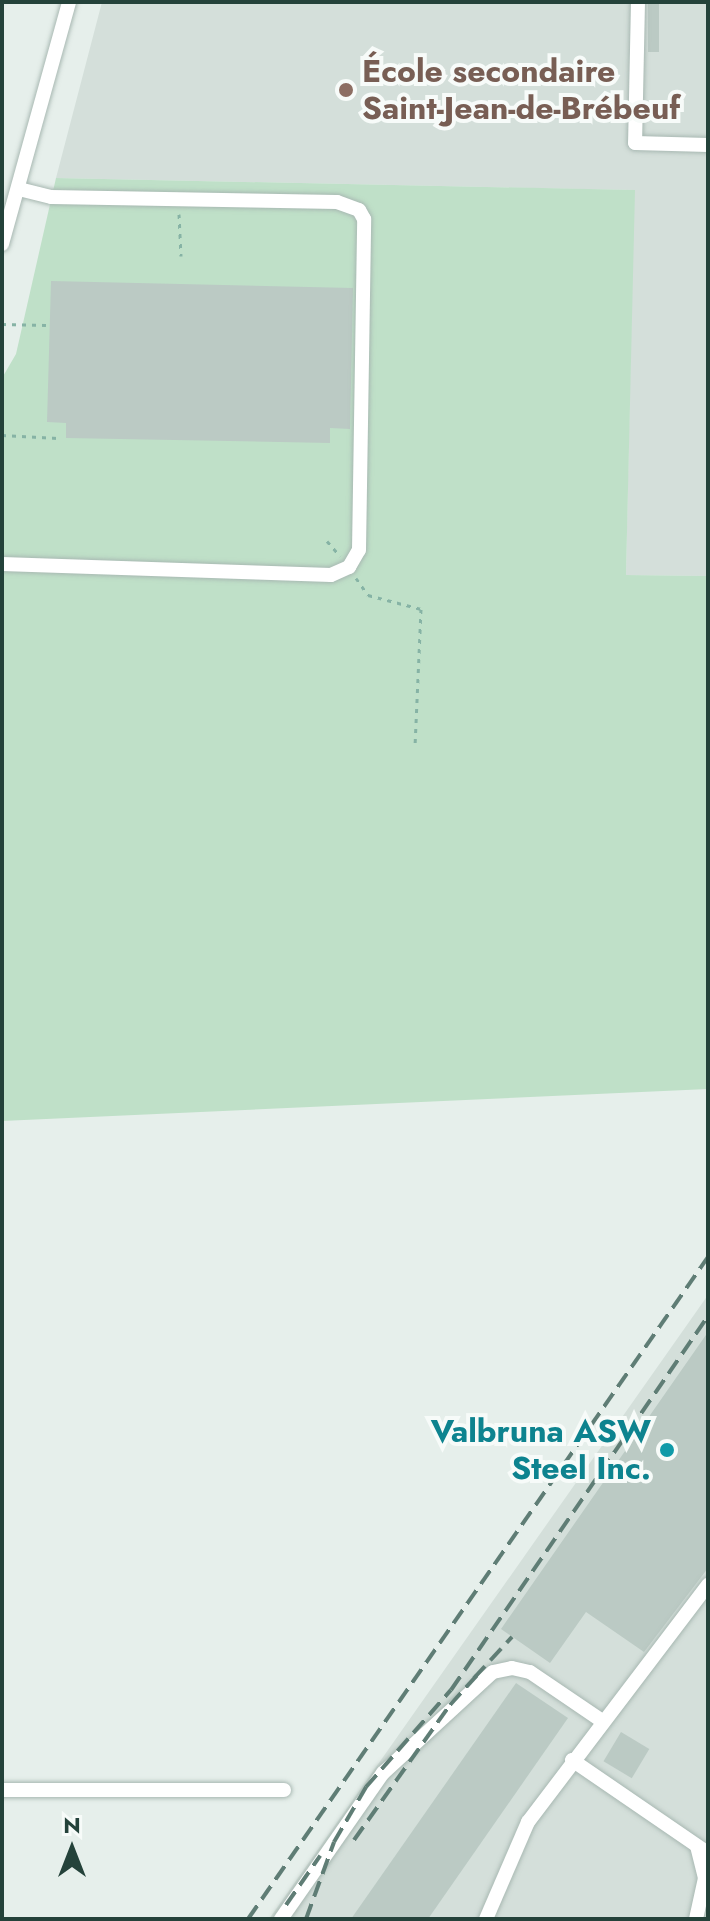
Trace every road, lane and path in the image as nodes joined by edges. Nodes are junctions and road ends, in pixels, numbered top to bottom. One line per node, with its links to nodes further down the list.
1 (69, 2): 4 (street)
2 (638, 2): 3 (street)
3 (708, 145)
4 (20, 189): 5 (street); 6 (street)
5 (184, 199): 7 (path); 14 (street)
6 (2, 244)
7 (181, 256)
8 (2, 324): 9 (path)
9 (46, 325)
10 (2, 435): 11 (path)
11 (58, 438)
12 (327, 541): 14 (path)
13 (2, 564): 14 (street)
14 (349, 567): 15 (path)
15 (415, 747)
16 (708, 1585): 17 (street)
17 (602, 1721): 18 (street); 22 (street)
18 (572, 1760): 21 (street); 23 (street)
19 (2, 1790): 20 (street)
20 (284, 1790)
21 (702, 1850): 24 (street)
22 (281, 1919)
23 (486, 1919)
24 (696, 1919)

